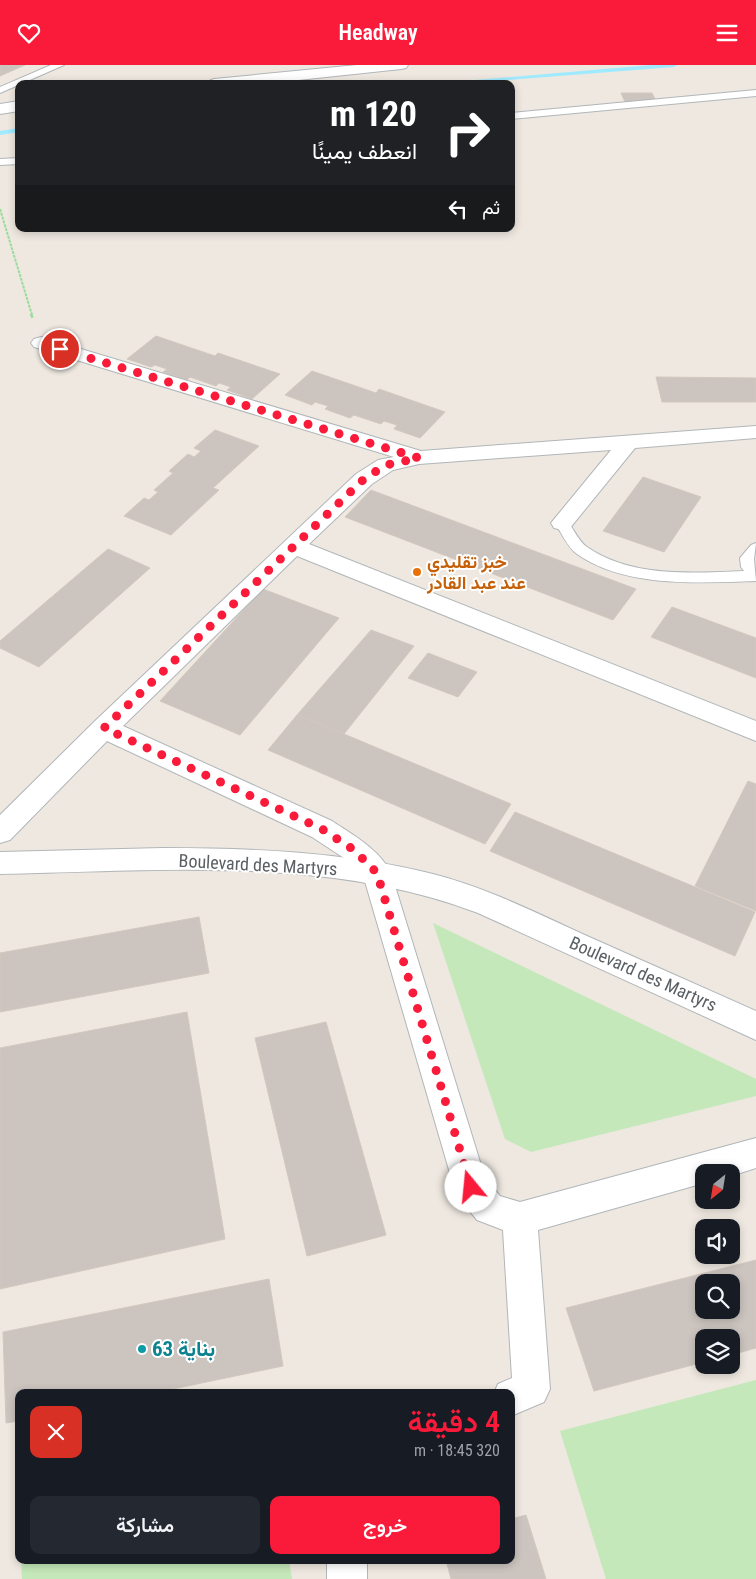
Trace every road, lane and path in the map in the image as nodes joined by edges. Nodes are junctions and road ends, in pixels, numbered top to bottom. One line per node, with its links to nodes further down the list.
1 (59, 65): 3 (lane)
2 (401, 65): 4 (street)
3 (24, 80)
4 (253, 80)
5 (15, 84): 6 (lane)
6 (0, 90)
7 (756, 93): 10 (lane)
8 (15, 107): 9 (street)
9 (0, 109)
10 (515, 116)
11 (15, 161): 12 (lane)
12 (0, 162)
13 (0, 209): 14 (path)
14 (41, 343): 17 (street)
15 (756, 432): 16 (street)
16 (629, 441): 17 (street); 18 (street)
17 (419, 458): 19 (street)
18 (562, 523): 21 (lane)
19 (293, 546): 22 (street); 23 (street)
20 (756, 548): 21 (lane)
21 (756, 575)
22 (104, 728): 24 (street); 26 (street)
23 (756, 731)
24 (0, 832)
25 (0, 863): 26 (street, Boulevard des Martyrs)
26 (377, 873): 27 (street, Boulevard des Martyrs); 29 (street)
27 (756, 1026)
28 (756, 1153): 29 (street)
29 (520, 1219): 30 (street)
30 (515, 1395)
31 (347, 1564): 32 (street)
32 (347, 1579)

